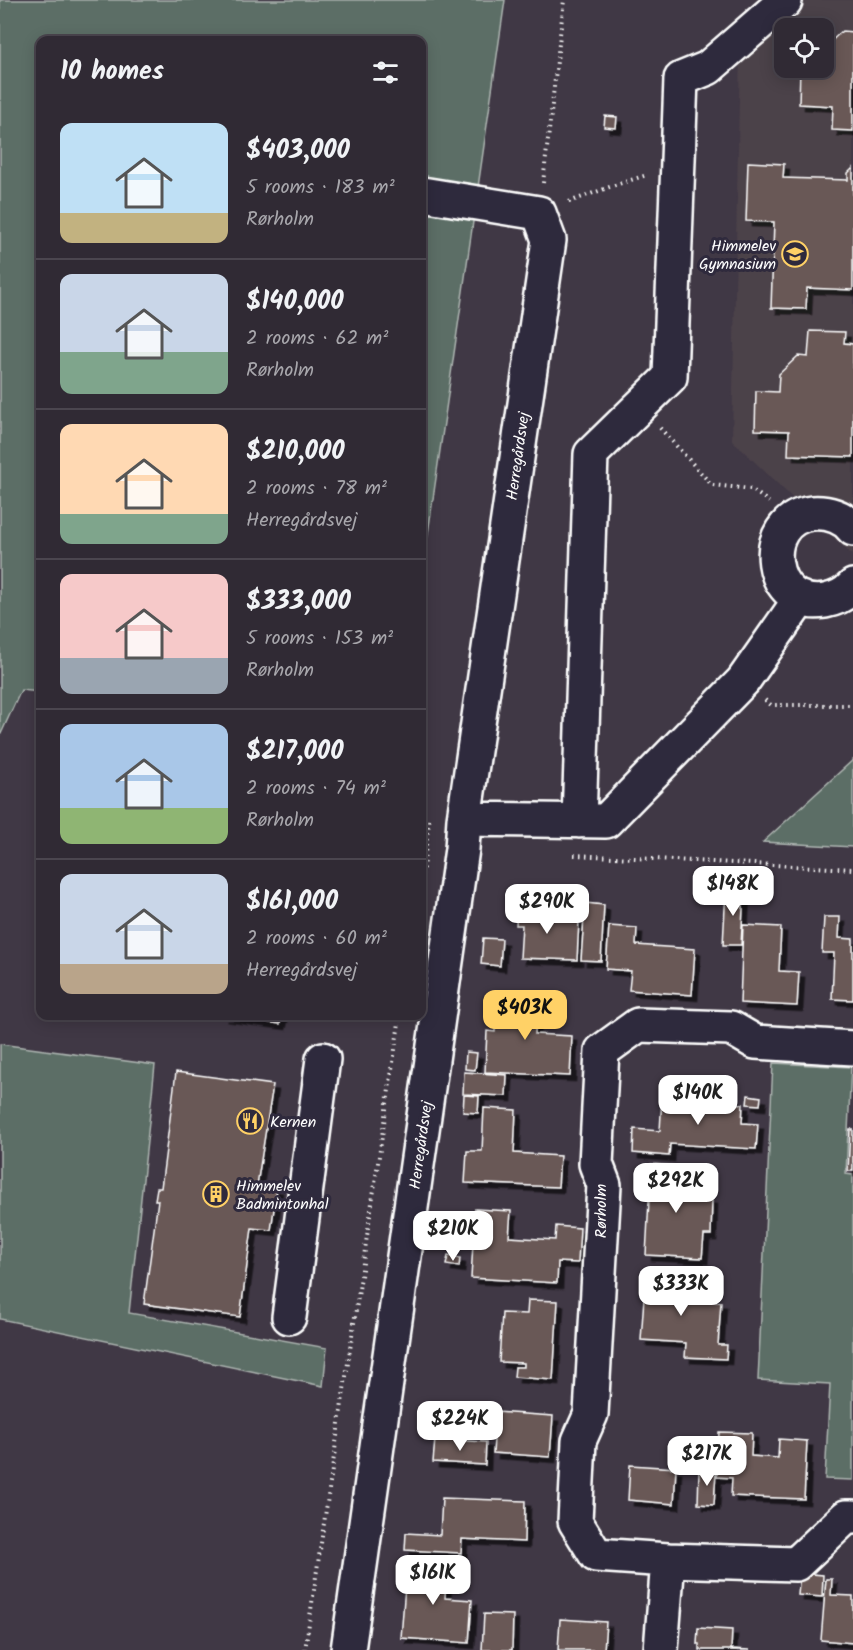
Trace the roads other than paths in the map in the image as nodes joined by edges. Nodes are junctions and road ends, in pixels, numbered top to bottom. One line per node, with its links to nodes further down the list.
1 (785, 1): 7 (street)
2 (426, 195): 6 (street, Herregårdsvej)
3 (853, 529): 5 (street)
4 (853, 586): 5 (street)
5 (801, 598): 7 (street)
6 (464, 819): 7 (street); 13 (street, Herregårdsvej)
7 (579, 821)
8 (853, 1048): 12 (street, Rørholm)
9 (323, 1059): 10 (street)
10 (289, 1317)
11 (853, 1517): 12 (street, Rørholm)
12 (668, 1560): 14 (street)
13 (348, 1650)
14 (661, 1650)

